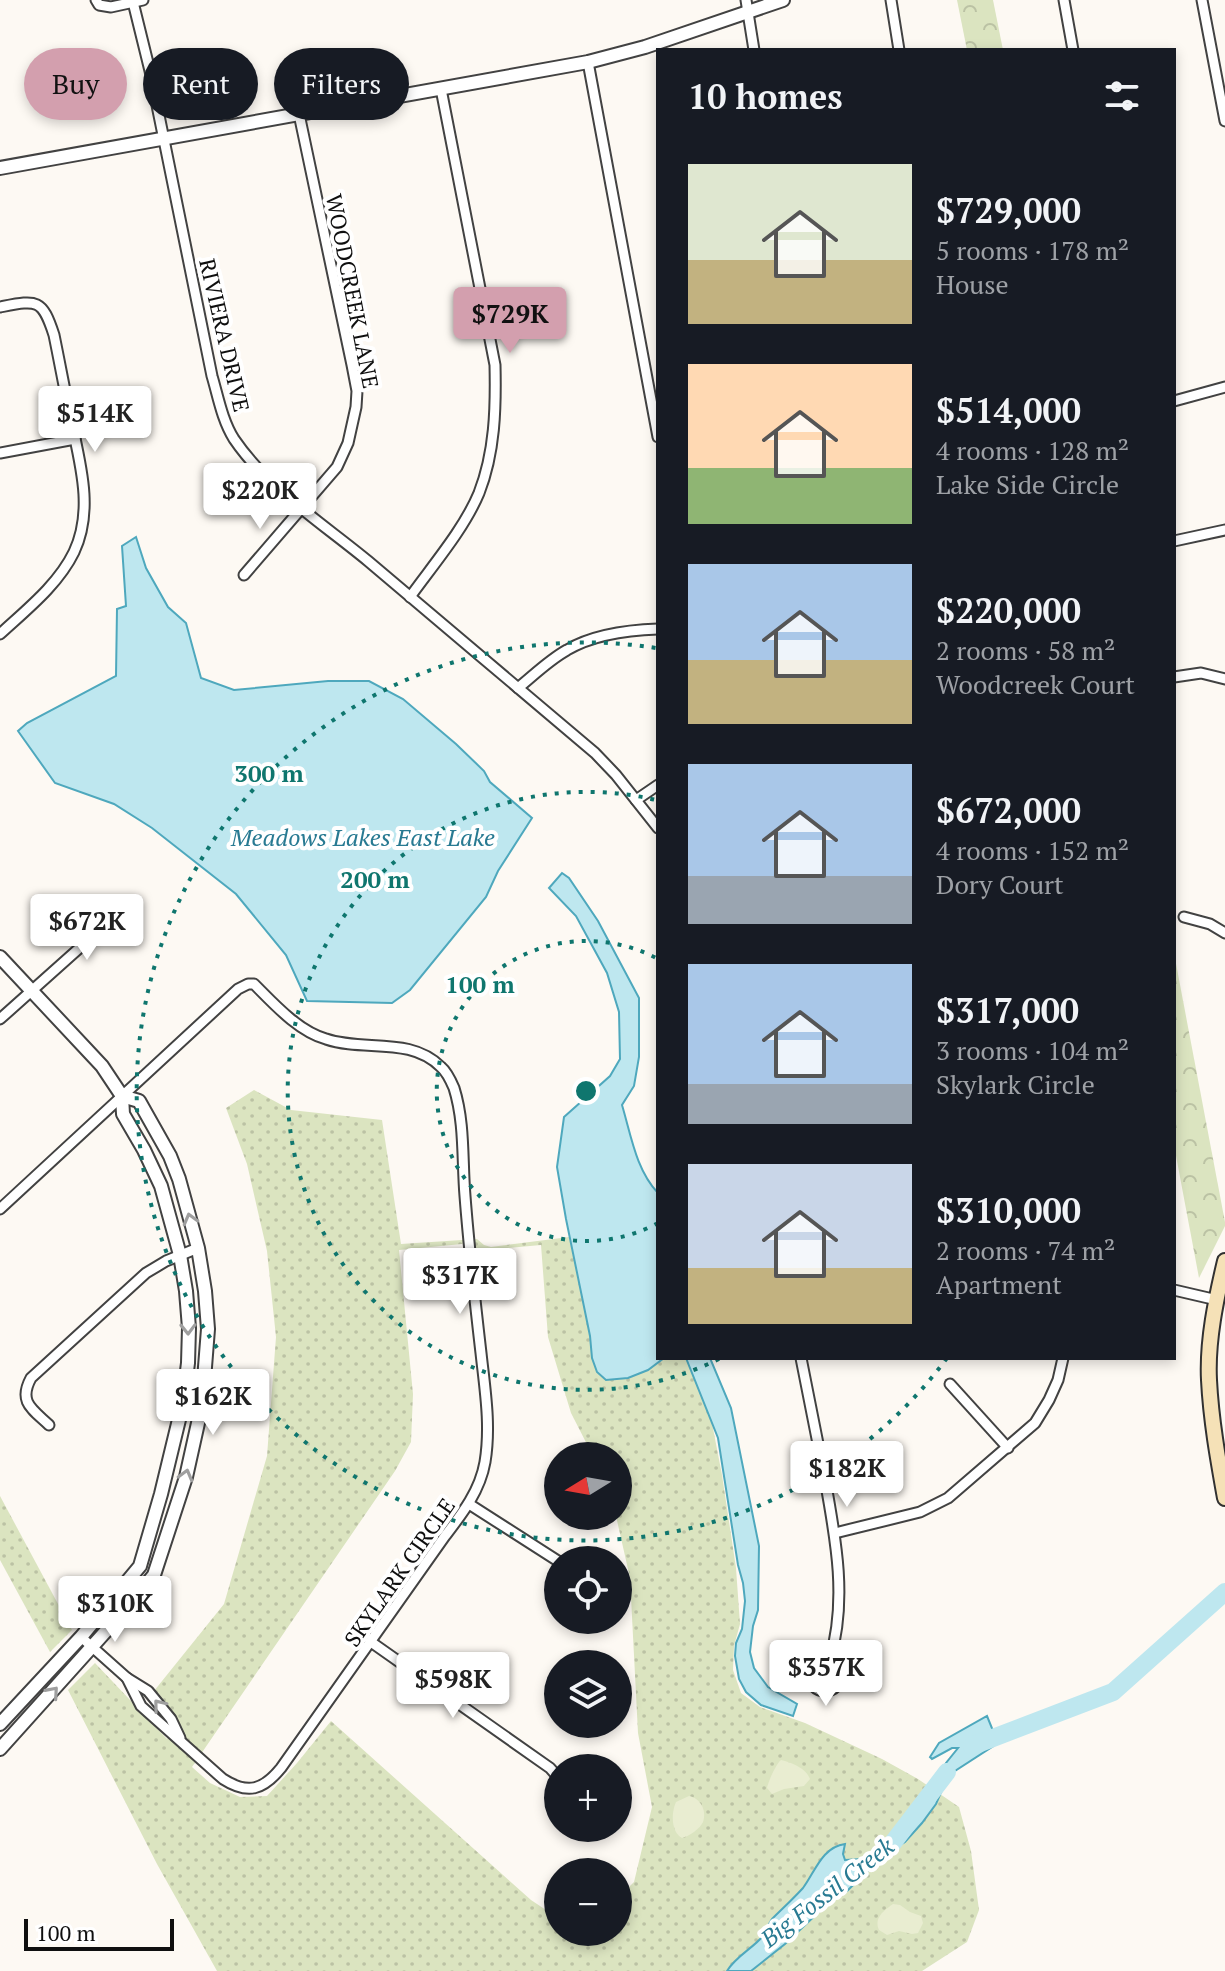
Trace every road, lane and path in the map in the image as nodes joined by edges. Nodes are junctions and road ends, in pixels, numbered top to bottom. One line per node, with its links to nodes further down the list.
1 (783, 0): 7 (street)
2 (891, 0): 9 (street)
3 (1064, 0): 10 (street)
4 (1202, 0): 16 (street)
5 (138, 1): 6 (street); 17 (street, RIVIERA DRIVE)
6 (98, 3)
7 (747, 6): 8 (street); 11 (street)
8 (754, 48)
9 (899, 48)
10 (1073, 48)
11 (588, 62): 12 (street); 22 (street)
12 (441, 89): 13 (street); 29 (street)
13 (409, 95)
14 (274, 118): 17 (street)
15 (300, 120): 25 (street, WOODCREEK LANE)
16 (1225, 121)
17 (163, 137): 18 (street); 25 (street, RIVIERA DRIVE)
18 (0, 168)
19 (0, 307): 23 (street)
20 (1225, 387): 21 (street)
21 (1176, 400)
22 (656, 426)
23 (75, 439): 24 (street); 31 (street)
24 (0, 453)
25 (301, 509): 28 (street, WOODCREEK LANE); 29 (street, RIVIERA DRIVE)
26 (1225, 530): 27 (street)
27 (1176, 541)
28 (244, 575)
29 (410, 597): 34 (street, RIVIERA DRIVE)
30 (656, 629): 34 (street)
31 (0, 634)
32 (1176, 677): 33 (street)
33 (1225, 679)
34 (518, 688): 36 (street, RIVIERA DRIVE)
35 (656, 786): 36 (street)
36 (636, 800): 37 (street, RIVIERA DRIVE)
37 (656, 825)
38 (122, 910): 42 (street)
39 (1184, 917): 40 (street)
40 (1225, 933)
41 (0, 957): 42 (street)
42 (31, 989): 43 (street); 44 (street)
43 (0, 1019)
44 (122, 1096): 45 (street); 46 (street, one-way to 44); 47 (street); 57 (street, SKYLARK CIRCLE)
45 (0, 1209)
46 (198, 1248): 47 (street); 62 (street, one-way to 46)
47 (180, 1255): 54 (street); 60 (street, one-way to 60)
48 (1225, 1261): 50 (main road)
49 (1176, 1290): 50 (street)
50 (1217, 1300): 56 (main road)
51 (801, 1360): 58 (street)
52 (1062, 1360): 55 (street)
53 (950, 1384): 55 (street)
54 (49, 1425)
55 (1008, 1448): 58 (street)
56 (1225, 1498)
57 (469, 1504): 59 (street); 61 (street, SKYLARK CIRCLE)
58 (835, 1533): 63 (street)
59 (544, 1552)
60 (81, 1637): 62 (street, SKYLARK CIRCLE); 64 (street)
61 (371, 1642): 62 (street, SKYLARK CIRCLE); 66 (street)
62 (93, 1646): 65 (street, one-way to 62)
63 (830, 1659)
64 (0, 1724)
65 (0, 1749)
66 (544, 1764)

